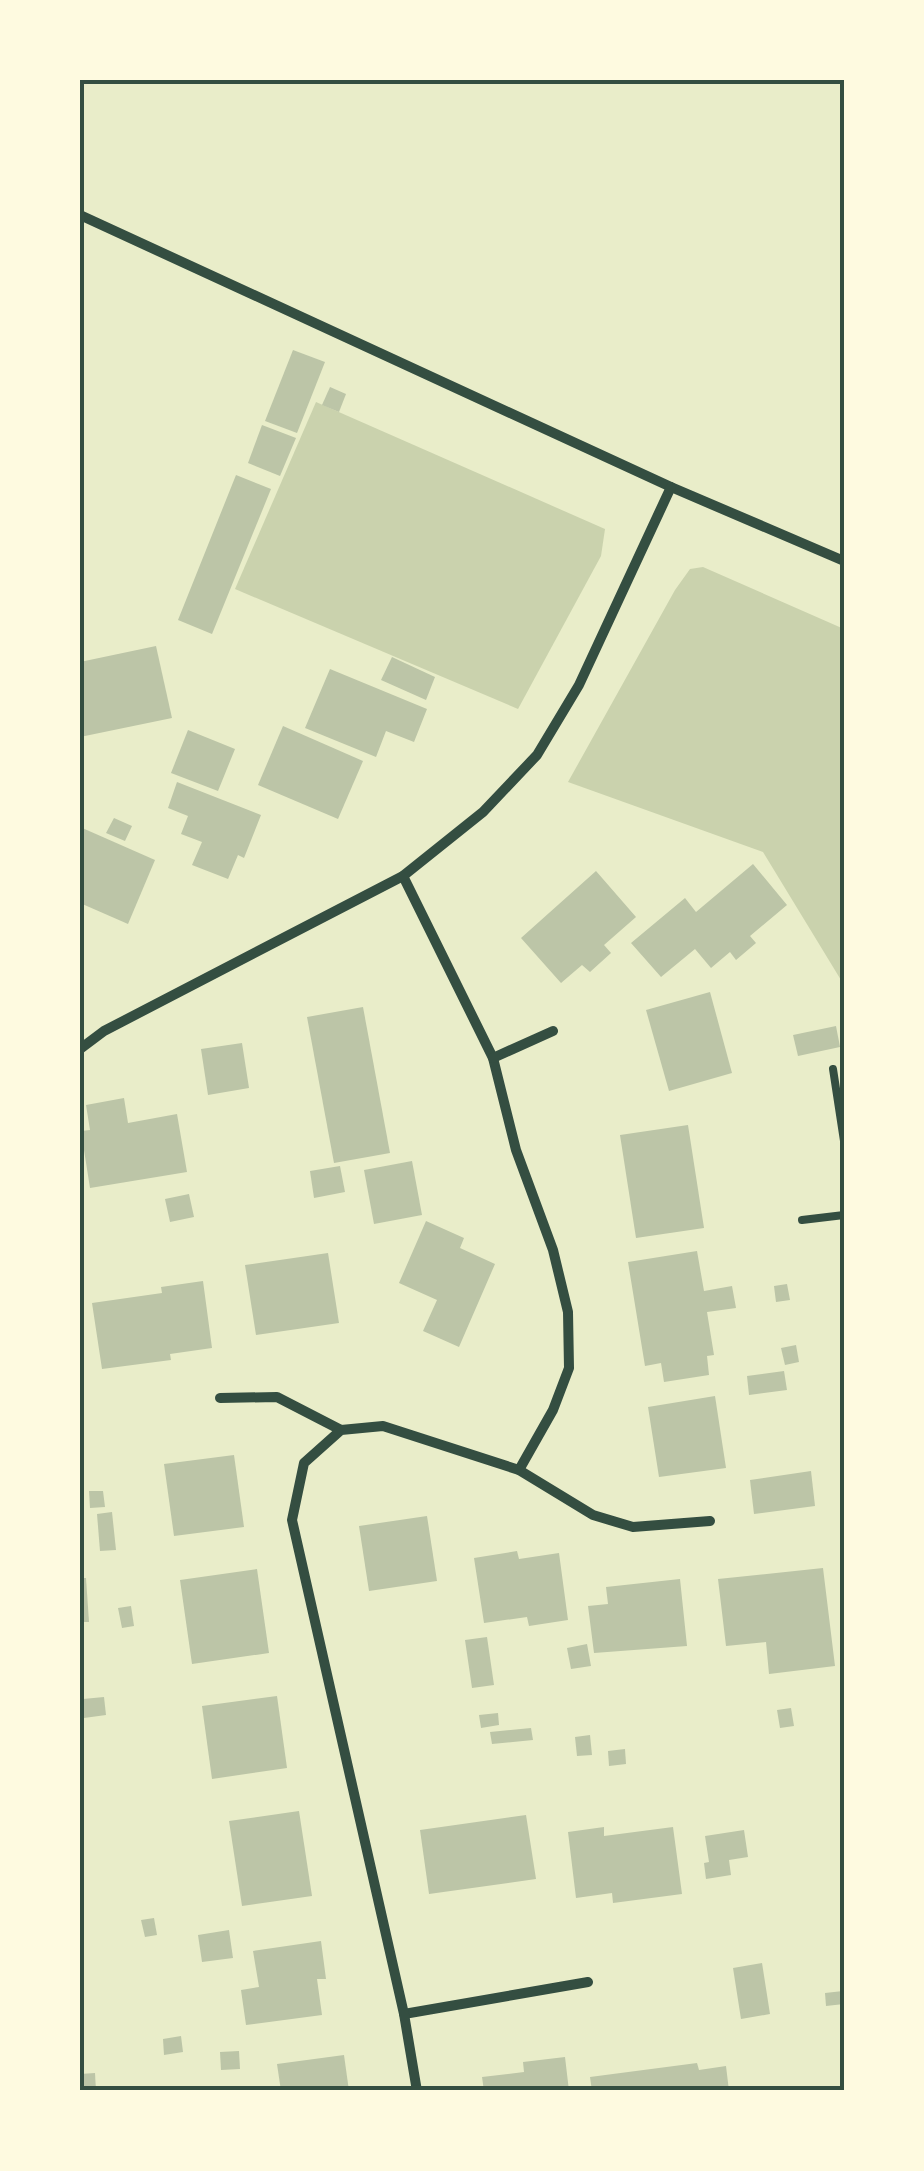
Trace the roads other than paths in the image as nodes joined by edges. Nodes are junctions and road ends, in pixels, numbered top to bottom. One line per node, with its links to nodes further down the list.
1 (80, 215): 2 (street)
2 (671, 487): 3 (street); 4 (street)
3 (844, 561)
4 (403, 876): 6 (street); 7 (street)
5 (552, 1031): 7 (street)
6 (80, 1049)
7 (492, 1058): 14 (street)
8 (832, 1069): 9 (lane)
9 (844, 1141)
10 (844, 1215): 11 (lane)
11 (802, 1220)
12 (220, 1398): 13 (street)
13 (341, 1430): 14 (street); 17 (street)
14 (519, 1470): 15 (street)
15 (710, 1521)
16 (588, 1982): 17 (street)
17 (404, 2014): 18 (street)
18 (416, 2091)

